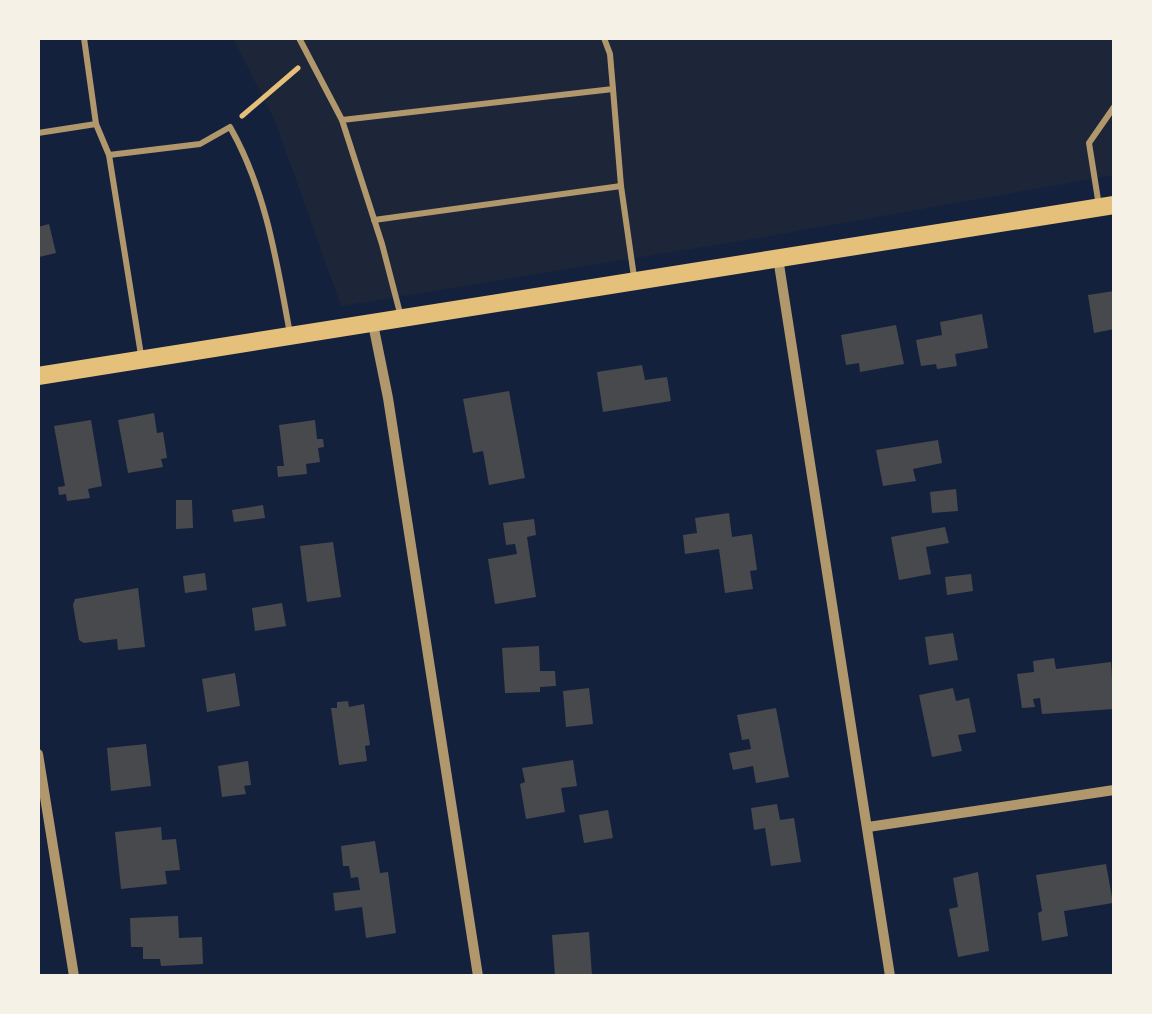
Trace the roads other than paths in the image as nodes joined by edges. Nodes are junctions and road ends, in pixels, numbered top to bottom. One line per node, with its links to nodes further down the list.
1 (84, 38): 7 (lane)
2 (299, 38): 6 (lane)
3 (604, 38): 4 (lane)
4 (613, 89): 6 (lane); 10 (lane)
5 (1114, 107): 11 (lane)
6 (342, 120): 12 (lane)
7 (96, 124): 8 (lane); 9 (lane)
8 (38, 132)
9 (110, 155): 17 (lane); 18 (lane)
10 (620, 186): 12 (lane); 14 (lane)
11 (1107, 206): 13 (main road)
12 (374, 220): 15 (lane)
13 (778, 258): 14 (main road); 22 (street)
14 (634, 281): 15 (main road)
15 (401, 318): 16 (main road)
16 (372, 324): 17 (main road); 24 (street)
17 (290, 335): 18 (main road)
18 (142, 360): 19 (main road)
19 (38, 376)
20 (38, 754): 23 (street)
21 (1114, 790): 22 (street)
22 (868, 827): 25 (street)
23 (74, 976)
24 (478, 976)
25 (890, 976)

